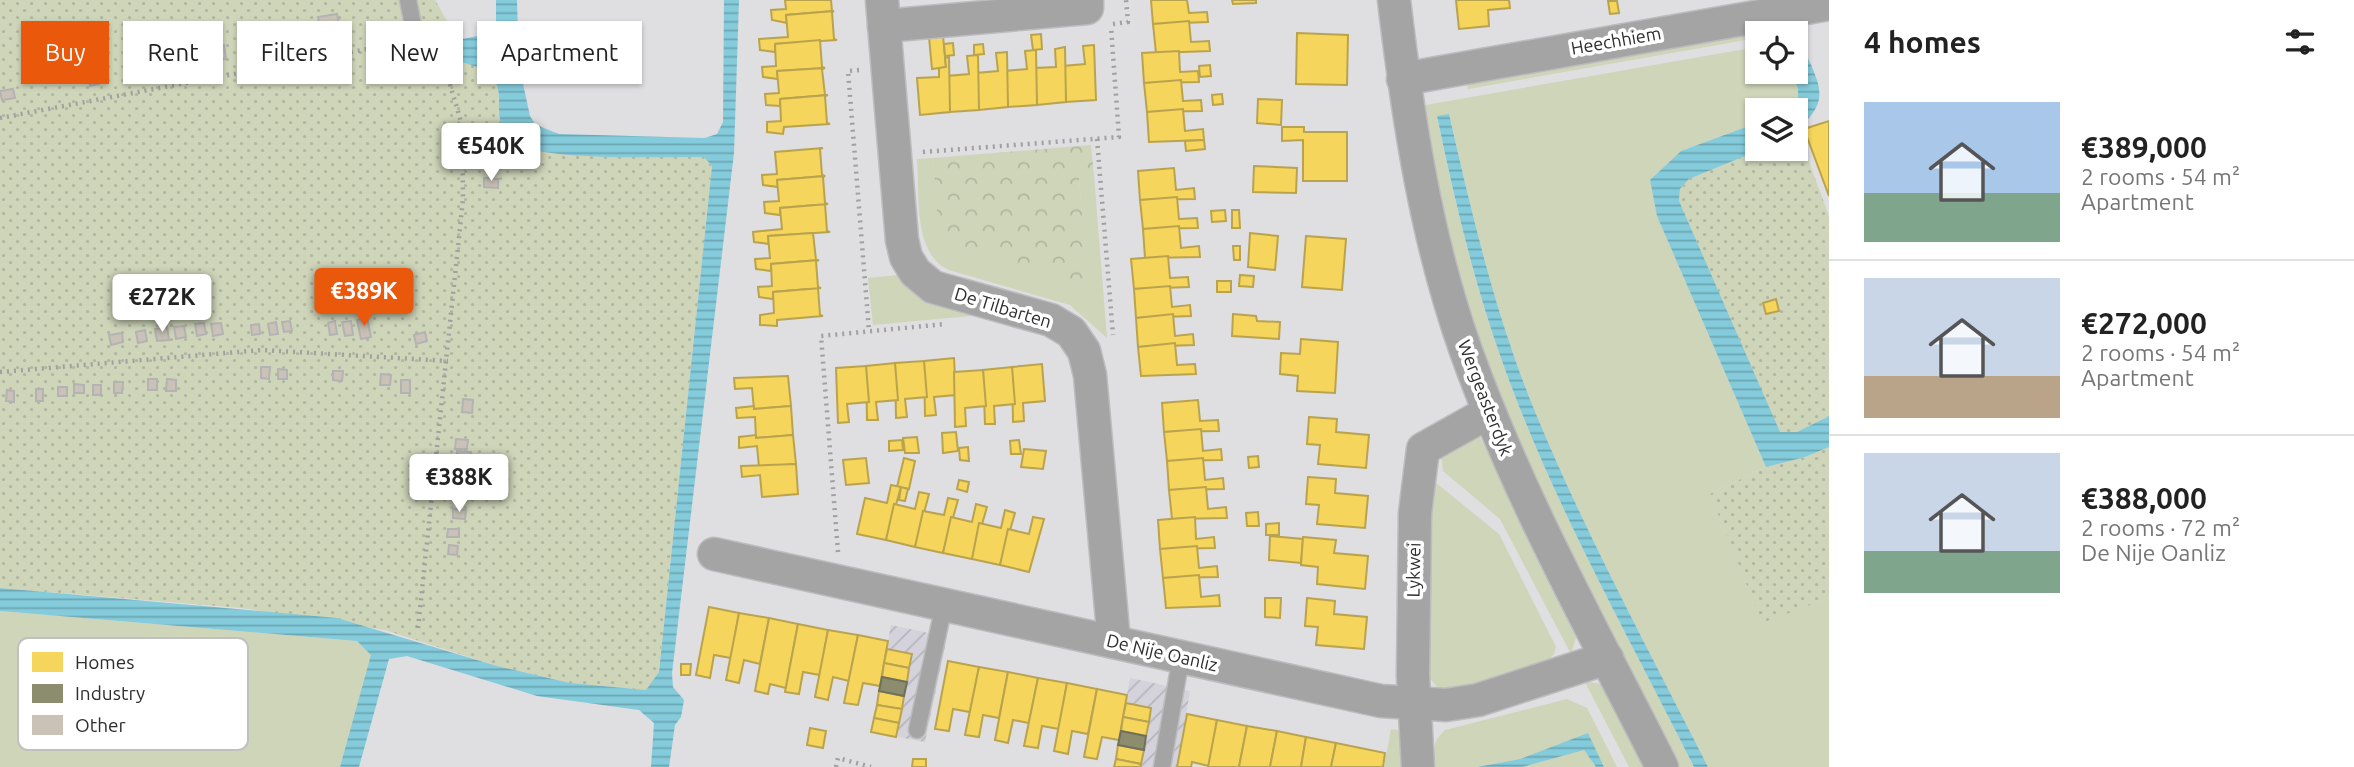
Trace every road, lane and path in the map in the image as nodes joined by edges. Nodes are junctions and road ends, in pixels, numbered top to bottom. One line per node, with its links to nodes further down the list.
1 (408, 0): 7 (lane)
2 (1126, 0): 5 (path)
3 (1394, 0): 10 (street, Wergeasterdyk)
4 (1810, 4): 10 (street, Heechhiem)
5 (1095, 11): 6 (street, De Tilbarten); 13 (path)
6 (883, 13): 9 (street, De Tilbarten)
7 (412, 21)
8 (366, 49): 12 (path)
9 (887, 67): 14 (street, De Tilbarten); 16 (path)
10 (1403, 79): 20 (street, Wergeasterdyk)
11 (449, 84): 18 (path)
12 (0, 118)
13 (1097, 139): 14 (path); 17 (path)
14 (895, 155): 15 (street, De Tilbarten)
15 (986, 303): 16 (path); 17 (street, De Tilbarten)
16 (869, 331): 22 (path)
17 (1084, 351): 25 (street)
18 (448, 361): 19 (path); 24 (path)
19 (0, 372)
20 (1489, 412): 27 (street, Wergeasterdyk); 28 (street, Lykwei)
21 (714, 554): 22 (street, De Nije Oanliz)
22 (832, 580): 23 (street, De Nije Oanliz)
23 (944, 604): 25 (street, De Nije Oanliz); 29 (lane)
24 (418, 628)
25 (1114, 642): 26 (street, De Nije Oanliz)
26 (1181, 657): 28 (street, De Nije Oanliz); 32 (lane)
27 (1607, 658): 28 (street, De Nije Oanliz); 34 (street, Wergeasterdyk)
28 (1416, 704): 33 (street, Lykwei)
29 (917, 730)
30 (836, 767): 31 (path)
31 (871, 767)
32 (1162, 767)
33 (1418, 767)
34 (1662, 767)

